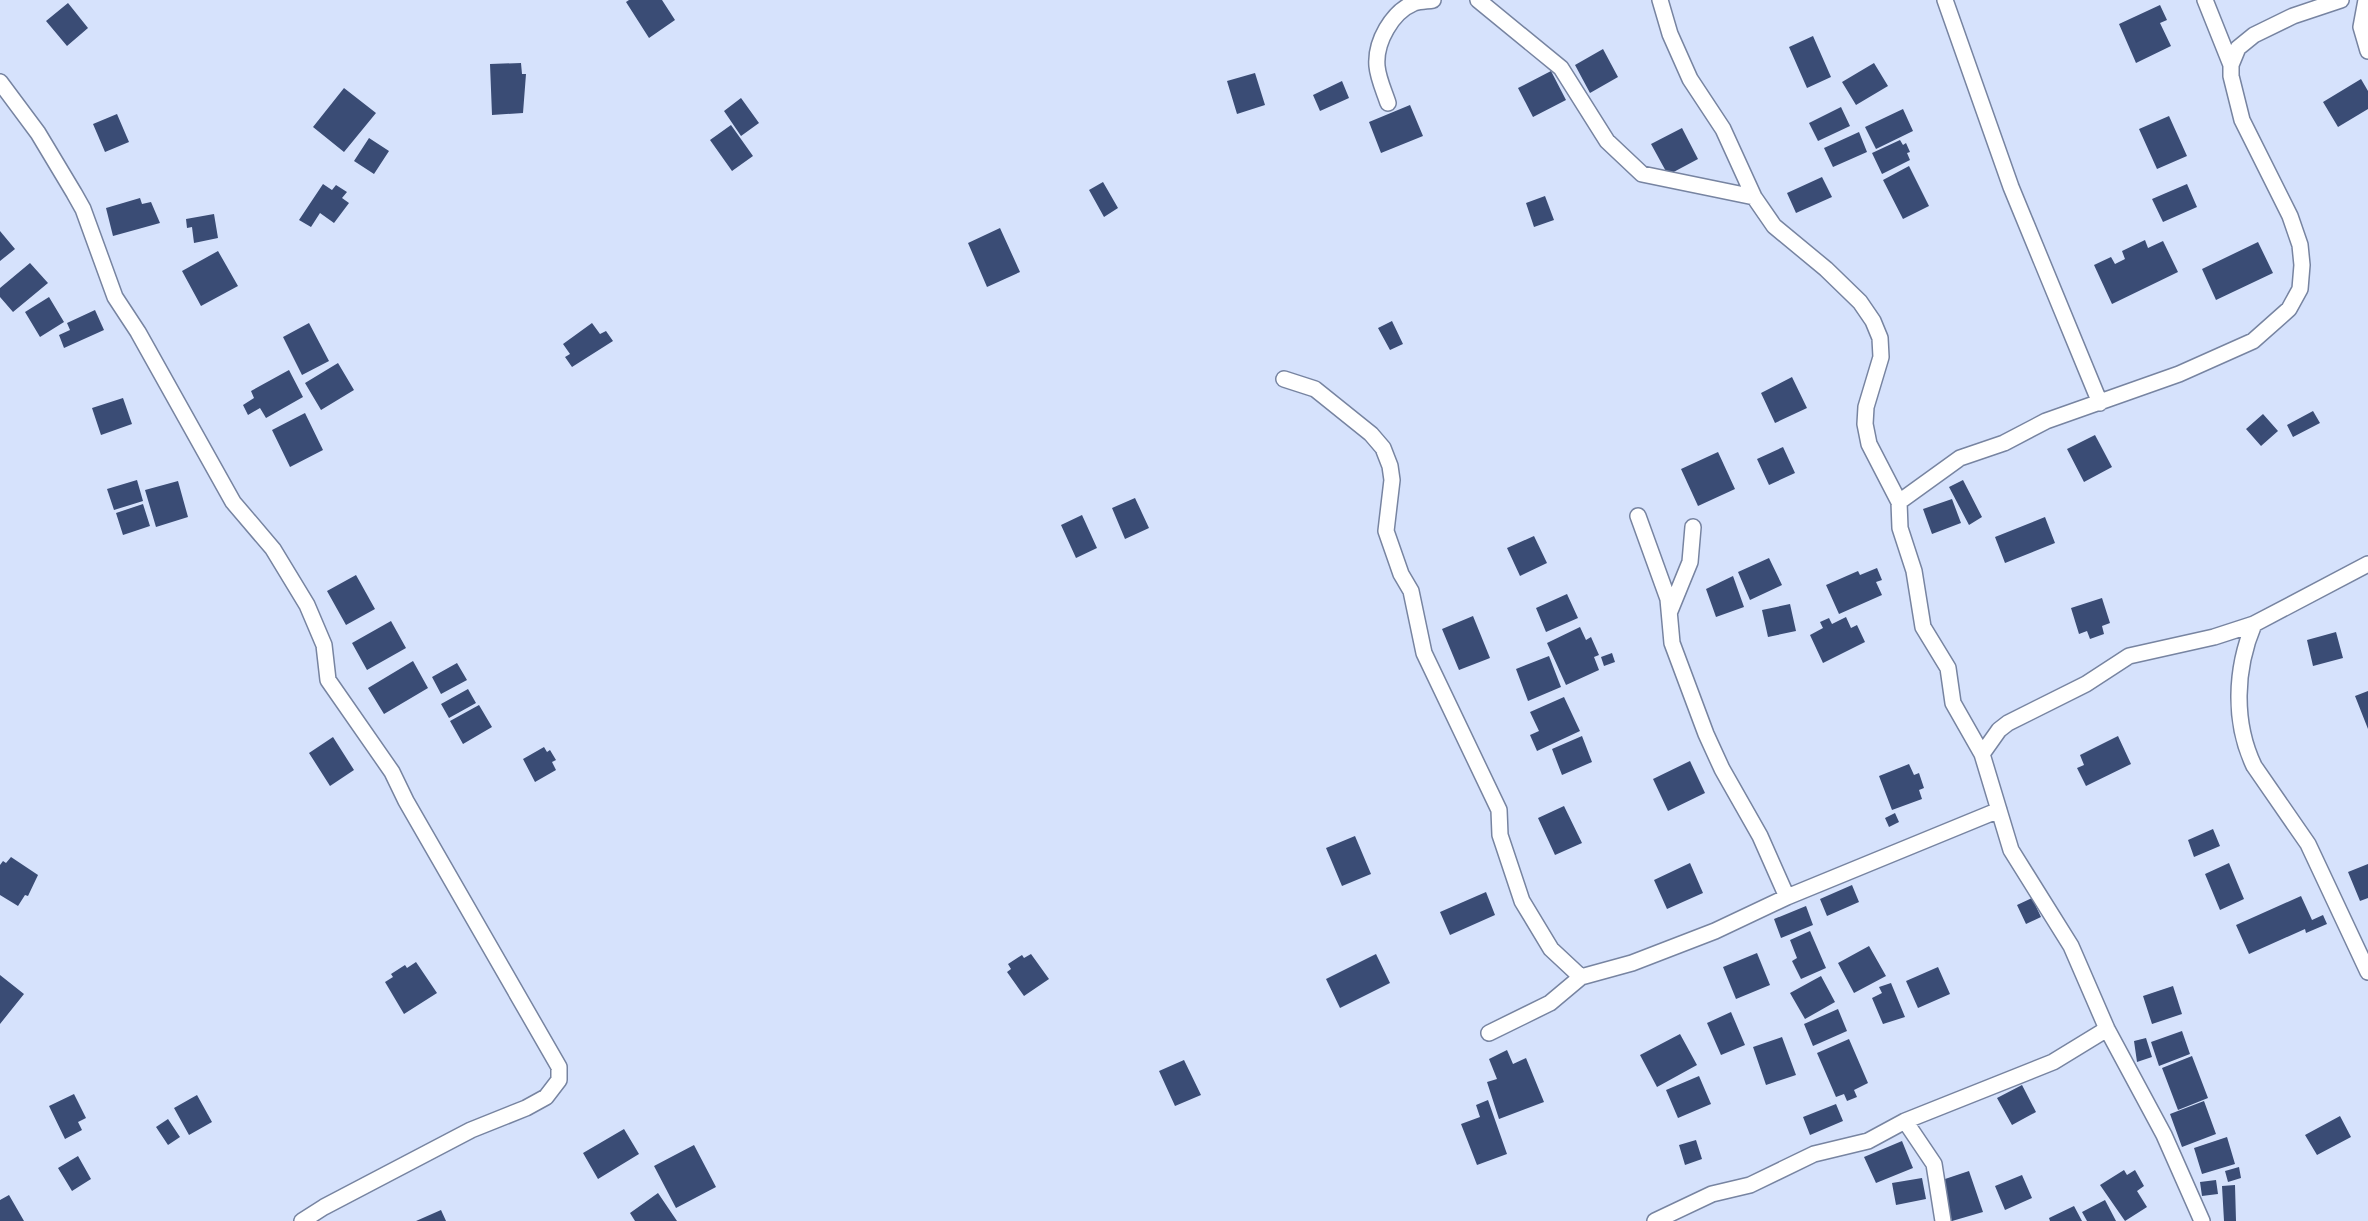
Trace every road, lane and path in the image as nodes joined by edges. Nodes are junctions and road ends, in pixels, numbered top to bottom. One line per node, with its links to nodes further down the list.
1 (1433, 0): 11 (street)
2 (1478, 0): 12 (street)
3 (1660, 0): 12 (street)
4 (1945, 0): 14 (street)
5 (2205, 0): 9 (street)
6 (2341, 0): 9 (street)
7 (2366, 0): 8 (street)
8 (2368, 51)
9 (2231, 65): 14 (street)
10 (0, 82): 29 (street)
11 (1388, 103)
12 (1754, 197): 15 (street)
13 (1284, 379): 25 (street)
14 (2100, 403): 15 (street)
15 (1899, 502): 21 (street)
16 (1638, 516): 19 (street)
17 (1693, 527): 19 (street)
18 (2368, 564): 20 (street)
19 (1670, 611): 23 (street)
20 (2253, 624): 21 (street); 24 (street)
21 (1982, 754): 22 (street)
22 (1999, 810): 23 (street); 26 (street)
23 (1787, 897): 25 (street)
24 (2368, 972)
25 (1581, 977): 27 (street)
26 (2107, 1029): 28 (street); 32 (street)
27 (1489, 1033)
28 (1905, 1121): 30 (street); 31 (street)
29 (302, 1221)
30 (1655, 1221)
31 (1943, 1221)
32 (2202, 1221)

